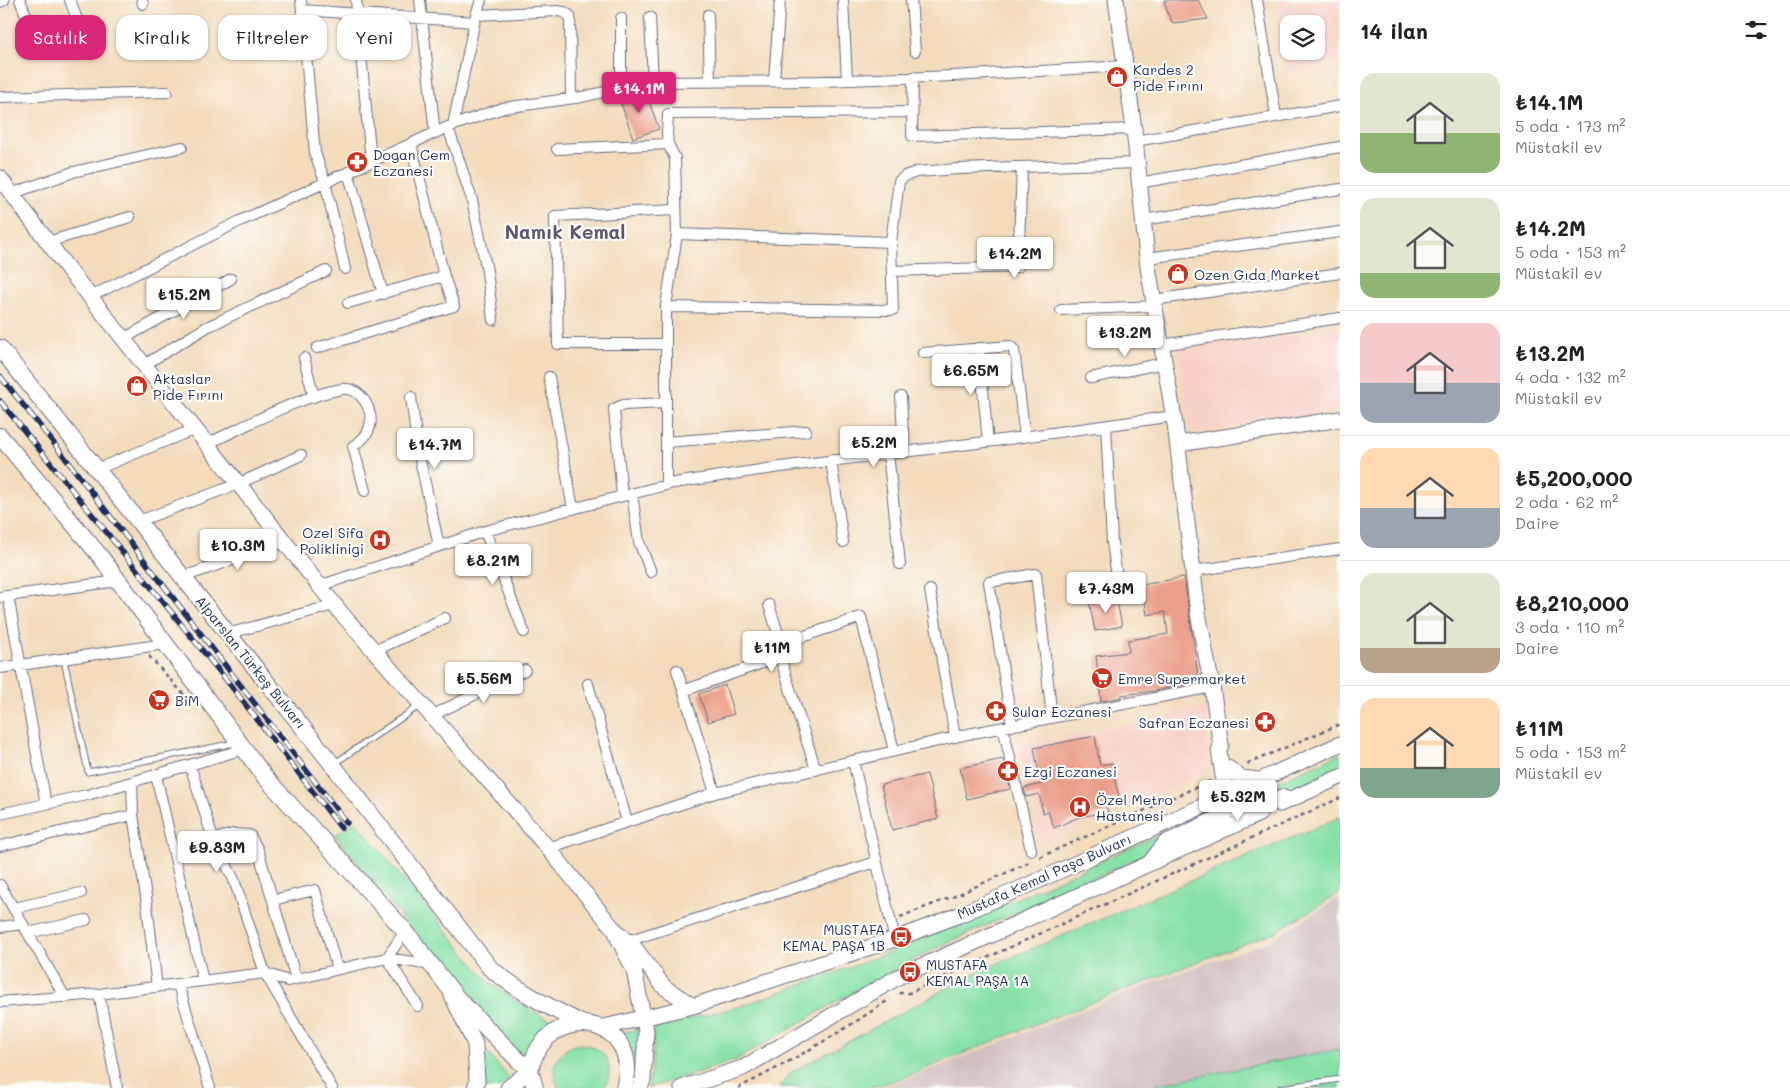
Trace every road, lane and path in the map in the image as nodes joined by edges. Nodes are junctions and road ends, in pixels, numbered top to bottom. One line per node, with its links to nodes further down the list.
1 (4, 0): 12 (street)
2 (20, 0): 14 (street)
3 (70, 0): 15 (street)
4 (356, 0): 16 (street)
5 (420, 0): 20 (street)
6 (481, 0): 22 (street)
7 (780, 0): 28 (street)
8 (843, 0): 27 (street)
9 (911, 0): 23 (street)
10 (1116, 0): 25 (street)
11 (1257, 0): 37 (street)
12 (0, 2)
13 (302, 5): 16 (street); 51 (street)
14 (26, 15)
15 (75, 15)
16 (358, 15)
17 (708, 15): 30 (street)
18 (411, 17): 20 (street)
19 (650, 17): 29 (street)
20 (422, 18): 22 (street); 39 (street)
21 (621, 18): 31 (street)
22 (475, 19): 34 (street); 38 (street)
23 (915, 50)
24 (362, 60): 46 (street)
25 (1125, 66): 26 (street); 40 (street)
26 (913, 77): 27 (street); 36 (street)
27 (847, 80): 28 (street)
28 (774, 81): 30 (street)
29 (653, 82): 30 (street); 31 (street)
30 (710, 82)
31 (621, 88): 34 (street)
32 (167, 92): 33 (street)
33 (0, 97)
34 (571, 98): 38 (street)
35 (1340, 106): 37 (street)
36 (912, 112): 40 (street); 42 (street)
37 (1276, 116): 40 (street)
38 (450, 126): 39 (street); 76 (street)
39 (435, 133): 41 (street)
40 (1134, 135): 47 (street)
41 (410, 144): 46 (street); 67 (street)
42 (668, 144): 45 (street); 55 (street)
43 (182, 147): 54 (street)
44 (1340, 147): 52 (street)
45 (557, 149)
46 (371, 161): 49 (street)
47 (1137, 164): 48 (street); 52 (street)
48 (1022, 167): 61 (street); 65 (street)
49 (348, 172): 51 (street); 69 (street)
50 (0, 178): 54 (street)
51 (325, 182): 63 (street); 70 (street)
52 (1139, 183): 57 (street)
53 (1340, 189): 57 (street)
54 (11, 194): 60 (street)
55 (676, 210): 59 (street); 78 (street)
56 (130, 217): 60 (street)
57 (1143, 220): 62 (street)
58 (1340, 232): 62 (street)
59 (677, 234): 61 (street); 73 (street)
60 (48, 242): 70 (street)
61 (891, 242): 65 (street)
62 (1147, 258): 72 (street)
63 (346, 269)
64 (326, 271): 86 (street)
65 (892, 271): 73 (street)
66 (1340, 272): 72 (street)
67 (444, 276): 69 (street); 81 (street)
68 (231, 279): 77 (street)
69 (383, 294): 71 (street)
70 (90, 297): 77 (street)
71 (348, 303)
72 (1154, 303): 74 (street); 79 (street)
73 (666, 307): 78 (street)
74 (1061, 310)
75 (1340, 318): 79 (street)
76 (493, 320)
77 (124, 339): 86 (street)
78 (666, 344): 92 (street)
79 (1161, 345): 85 (street)
80 (0, 348): 108 (main road, Alparslan Türkeş Bulvarı)
81 (317, 348)
82 (979, 348): 83 (street); 99 (street); 101 (street)
83 (923, 352)
84 (304, 358): 89 (street)
85 (1164, 363): 88 (street); 93 (street)
86 (144, 365): 96 (street)
87 (549, 377): 113 (street)
88 (1091, 378)
89 (314, 397): 102 (street); 111 (street)
90 (410, 397): 118 (street)
91 (900, 397): 104 (street)
92 (666, 403): 100 (street); 112 (street)
93 (1174, 416): 95 (street); 103 (street)
94 (1340, 419): 103 (street)
95 (1106, 426): 99 (street); 121 (street)
96 (195, 429): 102 (street); 108 (street)
97 (806, 431): 100 (street)
98 (0, 436): 125 (main road)
99 (1025, 436): 101 (street)
100 (666, 442): 110 (street)
101 (988, 442): 104 (street)
102 (206, 444): 109 (street)
103 (1178, 444): 122 (street)
104 (904, 452): 105 (street)
105 (888, 454): 107 (street); 120 (street)
106 (301, 455): 109 (street)
107 (831, 460): 110 (street); 117 (street)
108 (97, 469): 114 (main road, Alparslan Türkeş Bulvarı)
109 (238, 484): 114 (street); 116 (street)
110 (666, 485): 112 (street)
111 (365, 491)
112 (627, 495): 113 (street); 123 (street)
113 (573, 509): 115 (street)
114 (139, 520): 124 (main road, Alparslan Türkeş Bulvarı)
115 (485, 531): 118 (street); 132 (street)
116 (284, 542): 124 (street); 126 (street)
117 (843, 542)
118 (439, 546): 126 (street)
119 (1340, 549): 122 (street)
120 (900, 564)
121 (1116, 570)
122 (1193, 571): 144 (street)
123 (651, 572)
124 (183, 577): 133 (main road, Alparslan Türkeş Bulvarı)
125 (118, 581): 128 (street); 134 (main road)
126 (319, 586): 129 (street)
127 (930, 590): 151 (street)
128 (4, 596): 139 (street)
129 (334, 605): 133 (street); 136 (street)
130 (769, 605): 135 (street)
131 (445, 618): 136 (street)
132 (524, 632)
133 (227, 634): 156 (main road, Alparslan Türkeş Bulvarı)
134 (165, 644): 138 (street); 153 (main road)
135 (781, 644): 137 (street); 154 (street)
136 (374, 651): 146 (street)
137 (780, 657): 145 (street); 158 (street)
138 (64, 660): 139 (street); 153 (lane)
139 (21, 666): 140 (street); 168 (street)
140 (0, 668)
141 (525, 670): 147 (street)
142 (677, 670): 145 (street)
143 (588, 684): 172 (street)
144 (1212, 687): 148 (street); 159 (street)
145 (683, 691): 164 (street)
146 (421, 704): 147 (street); 156 (lane)
147 (431, 716): 175 (street)
148 (1052, 718): 150 (street); 150 (street)
149 (1340, 724): 159 (path)
150 (1008, 726): 151 (street); 176 (street)
151 (954, 737): 154 (street)
152 (1340, 744): 162 (street, Mustafa Kemal Paşa Bulvarı)
153 (242, 745): 157 (street); 187 (main road)
154 (894, 751): 155 (street)
155 (852, 761): 158 (street); 177 (street)
156 (332, 764): 205 (main road, Alparslan Türkeş Bulvarı)
157 (190, 765): 160 (street); 173 (street)
158 (816, 770): 164 (street)
159 (1225, 771): 162 (street); 165 (street); 169 (street); 184 (path)
160 (156, 775): 163 (street); 195 (street)
161 (1340, 777): 167 (street)
162 (1259, 780): 165 (street, Mustafa Kemal Paşa Bulvarı)
163 (132, 782): 168 (street); 171 (street)
164 (715, 793): 172 (street)
165 (1230, 798): 167 (street); 169 (street, Mustafa Kemal Paşa Bulvarı); 178 (street)
166 (1340, 798): 220 (path)
167 (1289, 800): 178 (street)
168 (46, 804): 170 (street)
169 (1206, 804): 189 (street, Mustafa Kemal Paşa Bulvarı)
170 (0, 814)
171 (133, 815): 174 (street); 197 (street)
172 (627, 822): 175 (street)
173 (213, 839): 181 (street); 193 (street)
174 (0, 846)
175 (548, 848): 188 (street)
176 (1031, 850)
177 (876, 862): 184 (street); 188 (street)
178 (1150, 863): 208 (street)
179 (0, 885): 182 (street)
180 (80, 893): 182 (street)
181 (273, 900): 192 (street); 194 (street)
182 (14, 908): 186 (street)
183 (86, 920): 186 (street)
184 (890, 921): 189 (street)
185 (0, 927): 186 (street)
186 (26, 928): 200 (street)
187 (405, 931): 190 (street); 191 (main road)
188 (624, 942): 203 (street); 204 (street)
189 (890, 942): 203 (street, Mustafa Kemal Paşa Bulvarı)
190 (387, 958): 191 (street); 192 (street); 202 (street)
191 (432, 965): 198 (main road)
192 (337, 969): 194 (street)
193 (265, 973): 194 (street); 195 (street); 213 (street)
194 (296, 979)
195 (203, 981): 196 (street)
196 (178, 984): 197 (street); 212 (street)
197 (157, 987): 199 (street)
198 (448, 988): 207 (main road); 214 (street)
199 (99, 994): 200 (street); 211 (street)
200 (66, 997): 201 (street)
201 (0, 1002)
202 (418, 1006)
203 (692, 1006): 204 (street, Mustafa Kemal Paşa Bulvarı)
204 (644, 1018): 206 (street, Mustafa Kemal Paşa Bulvarı); 217 (street)
205 (581, 1023): 206 (main road, Alparslan Türkeş Bulvarı); 207 (main road)
206 (600, 1028): 210 (main road)
207 (530, 1070): 215 (street); 216 (main road)
208 (737, 1070): 218 (street); 219 (street)
209 (1340, 1079): 221 (lane)
210 (627, 1084)
211 (117, 1088)
212 (210, 1088)
213 (332, 1088)
214 (475, 1088)
215 (508, 1088)
216 (535, 1088)
217 (640, 1088)
218 (682, 1088)
219 (716, 1088)
220 (738, 1088)
221 (1281, 1088)

